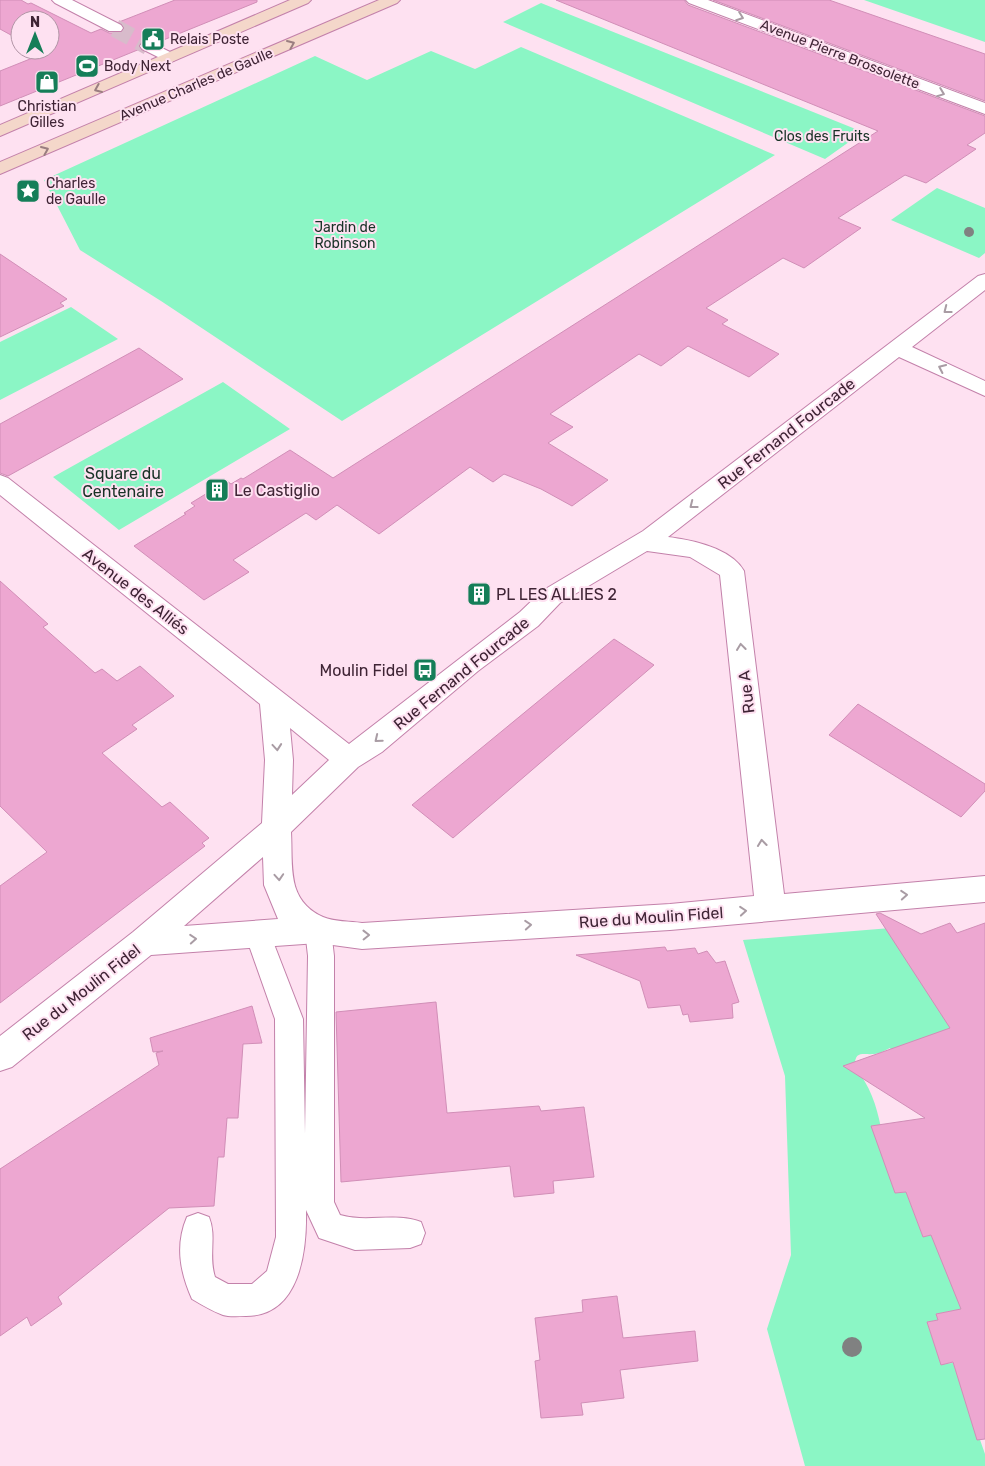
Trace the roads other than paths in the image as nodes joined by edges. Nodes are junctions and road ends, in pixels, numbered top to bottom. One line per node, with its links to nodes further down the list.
1 (60, 0): 5 (street)
2 (303, 0): 7 (main road)
3 (392, 0): 10 (main road, Avenue Charles de Gaulle, one-way to 3)
4 (694, 0): 8 (street, Avenue Pierre Brossolette, one-way to 8)
5 (115, 28)
6 (148, 46): 7 (street)
7 (170, 58): 9 (main road, one-way to 9)
8 (985, 109)
9 (0, 131)
10 (0, 169)
11 (985, 280): 12 (street, Rue Fernand Fourcade, one-way to 12)
12 (898, 348): 13 (street, one-way to 12); 15 (street, Rue Fernand Fourcade, one-way to 15)
13 (985, 389)
14 (0, 483): 16 (street, Avenue des Alliés)
15 (642, 542): 17 (street, Rue Fernand Fourcade, one-way to 17); 20 (street, Rue A, one-way to 15)
16 (273, 698): 17 (street, Avenue des Alliés); 18 (street, one-way to 18)
17 (348, 759): 18 (street, Rue Fernand Fourcade)
18 (276, 828): 21 (street, Rue du Moulin Fidel, one-way to 21); 23 (street, Rue Fernand Fourcade)
19 (985, 889): 20 (street, Rue du Moulin Fidel, one-way to 19)
20 (772, 908): 21 (street, Rue du Moulin Fidel, one-way to 20)
21 (318, 930): 22 (street, Rue du Moulin Fidel); 26 (lane)
22 (258, 934): 23 (street, Rue du Moulin Fidel, one-way to 22); 25 (lane)
23 (144, 942): 24 (street, Rue du Moulin Fidel)
24 (0, 1056)
25 (198, 1228)
26 (410, 1233)

